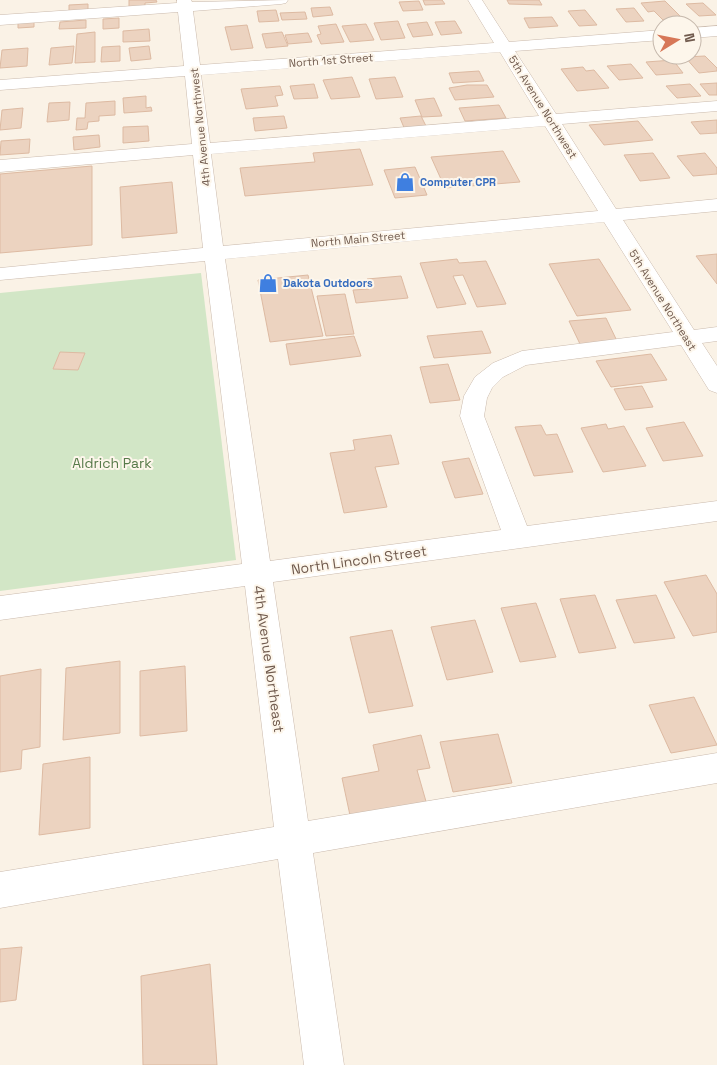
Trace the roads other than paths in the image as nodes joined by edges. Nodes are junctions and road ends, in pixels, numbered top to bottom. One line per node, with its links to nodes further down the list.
1 (281, 0): 3 (street)
2 (475, 0): 8 (street, 5th Avenue Northwest)
3 (185, 3): 4 (street); 9 (street, 4th Avenue Northwest)
4 (0, 20)
5 (717, 31): 6 (street)
6 (702, 32)
7 (652, 36): 8 (street, North 1st Street)
8 (505, 47): 9 (street, North 1st Street); 12 (street, 5th Avenue Northwest)
9 (194, 71): 10 (street, North 1st Street); 13 (street, 4th Avenue Northwest)
10 (0, 86)
11 (717, 106): 12 (street)
12 (551, 121): 13 (street); 16 (street, 5th Avenue Northwest)
13 (202, 148): 14 (street); 17 (street, 4th Avenue Northwest)
14 (0, 166)
15 (717, 205): 16 (street, North Main Street)
16 (609, 215): 17 (street, North Main Street); 20 (street, 5th Avenue Northeast)
17 (214, 253): 18 (street, North Main Street); 24 (street, 4th Avenue Northeast)
18 (0, 274)
19 (717, 334): 20 (street)
20 (687, 338): 21 (street, 5th Avenue Northeast); 23 (street)
21 (717, 385)
22 (717, 511): 23 (street, North Lincoln Street)
23 (518, 538): 24 (street, North Lincoln Street)
24 (257, 573): 25 (street, North Lincoln Street); 27 (street, 4th Avenue Northeast)
25 (0, 608)
26 (717, 768): 27 (street)
27 (294, 841): 28 (street); 29 (street, 4th Avenue Northeast)
28 (0, 890)
29 (324, 1065)

